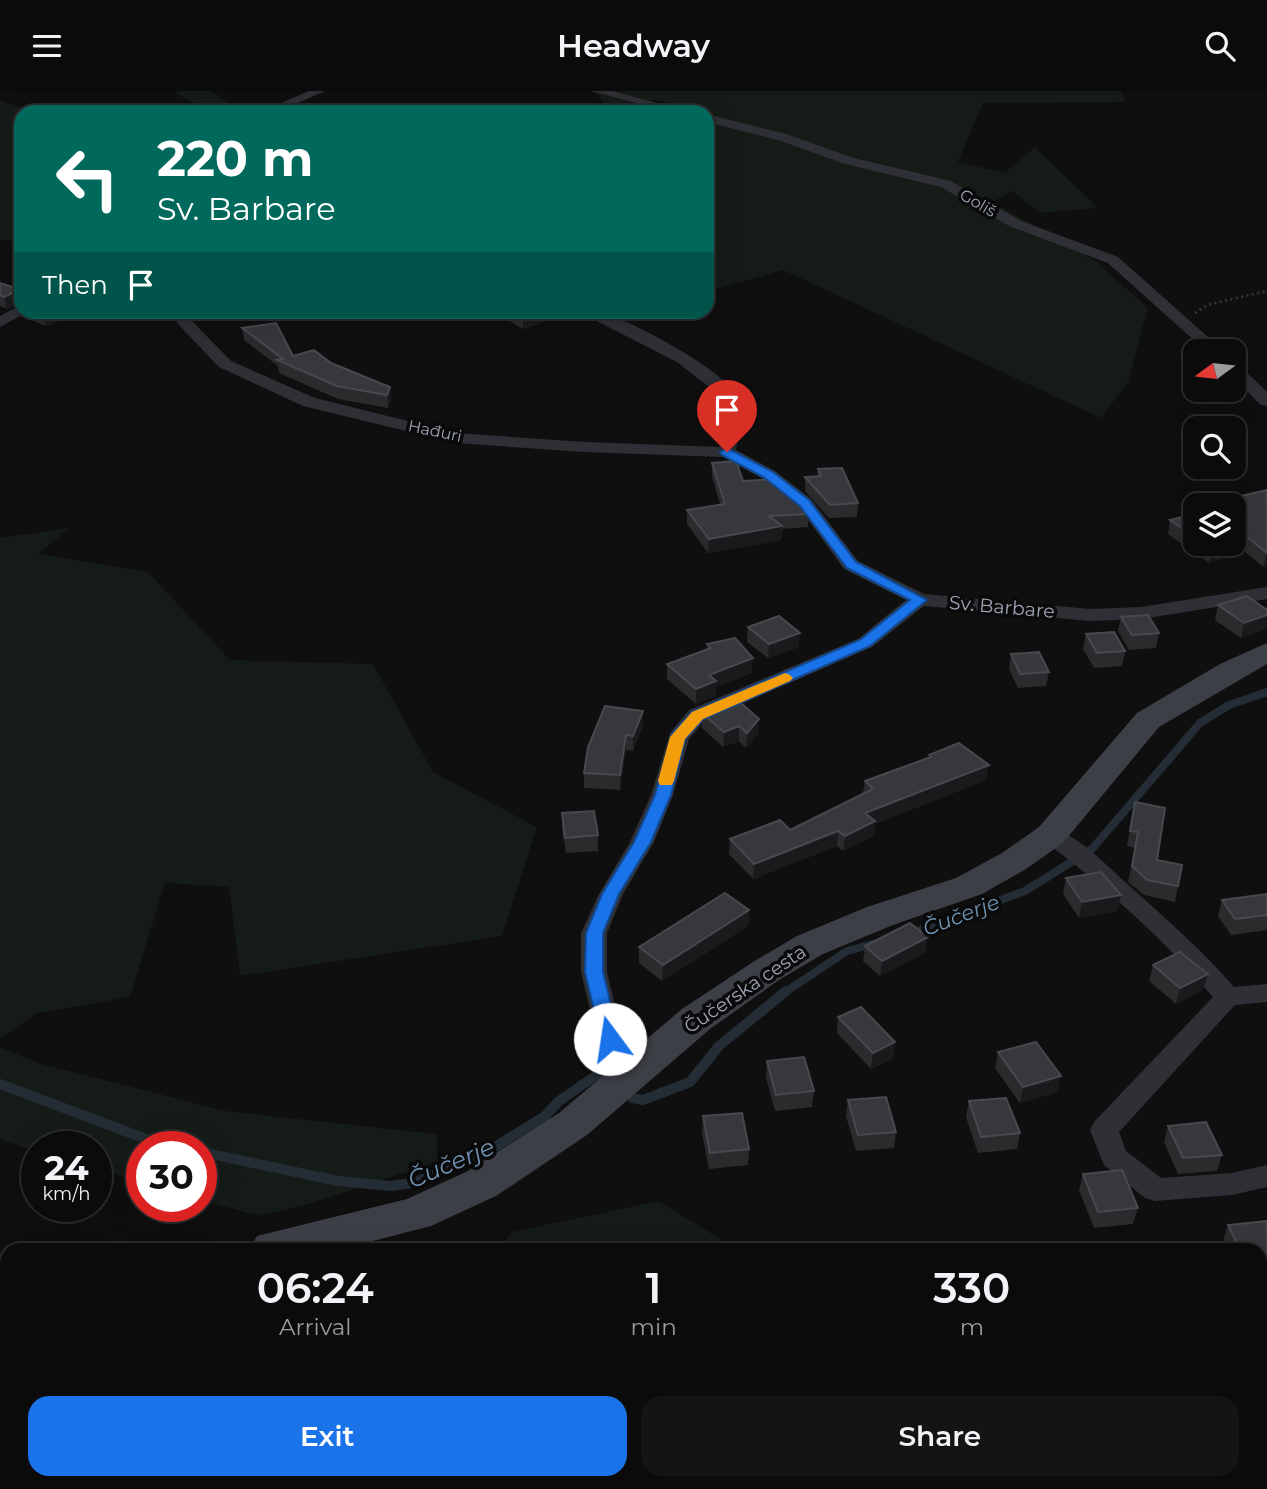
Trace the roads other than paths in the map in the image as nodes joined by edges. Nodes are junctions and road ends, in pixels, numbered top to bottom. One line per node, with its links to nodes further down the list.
1 (319, 91): 3 (street)
2 (597, 91): 4 (street)
3 (284, 105)
4 (656, 105)
5 (714, 120): 8 (street, Goliš)
6 (182, 319): 11 (street, Hađuri)
7 (602, 319): 11 (street)
8 (1204, 339)
9 (1246, 381): 10 (street)
10 (1267, 401)
11 (727, 452): 13 (street, Sv. Barbare)
12 (1267, 593): 13 (street, Sv. Barbare)
13 (920, 600): 18 (street)
14 (1267, 652): 15 (street, Čučerska cesta)
15 (1058, 842): 17 (street); 18 (street, Čučerska cesta)
16 (1267, 992): 17 (street)
17 (1228, 997): 19 (street)
18 (647, 1062): 20 (street, Čučerska cesta)
19 (1267, 1176)
20 (297, 1243)

